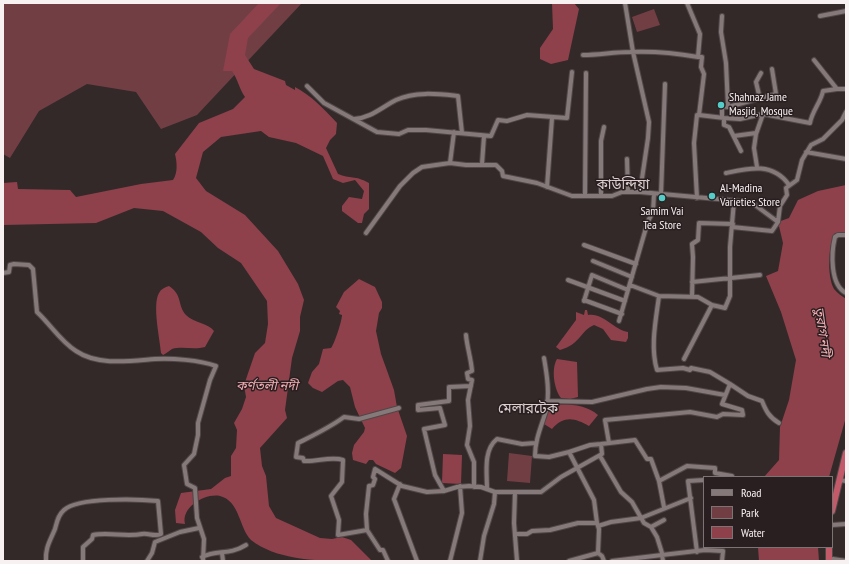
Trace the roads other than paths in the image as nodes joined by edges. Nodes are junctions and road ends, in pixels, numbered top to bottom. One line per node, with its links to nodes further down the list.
1 (625, 3): 6 (street)
2 (687, 3): 8 (street)
3 (846, 11): 5 (street)
4 (722, 16): 19 (street)
5 (820, 16)
6 (633, 52): 7 (street); 8 (street); 43 (street)
7 (583, 55)
8 (698, 57): 22 (street)
9 (814, 60): 16 (street)
10 (772, 69): 18 (street)
11 (572, 72): 23 (street)
12 (586, 73): 46 (street)
13 (761, 73): 18 (street)
14 (665, 84): 45 (street)
15 (307, 86): 25 (street)
16 (837, 89): 17 (street); 21 (street)
17 (846, 89)
18 (760, 99): 19 (street)
19 (728, 107): 24 (street)
20 (846, 112): 33 (street)
21 (763, 114): 24 (street); 29 (street)
22 (699, 115): 24 (street); 48 (street)
23 (552, 118): 30 (street); 41 (street)
24 (723, 118): 31 (street)
25 (354, 119): 27 (street); 28 (street)
26 (604, 127): 47 (street)
27 (454, 132): 28 (street); 36 (street)
28 (462, 133): 30 (street)
29 (756, 133): 31 (street); 38 (street)
30 (484, 136): 37 (street)
31 (734, 136): 32 (street)
32 (741, 151)
33 (806, 152): 35 (street); 40 (street)
34 (627, 159): 42 (street)
35 (846, 159)
36 (450, 163): 37 (street); 52 (street)
37 (482, 164): 41 (street)
38 (757, 167): 39 (street); 40 (street)
39 (726, 173)
40 (789, 185): 50 (street)
41 (547, 187): 46 (street)
42 (628, 192): 43 (street); 47 (street)
43 (640, 192): 44 (street)
44 (654, 194): 45 (street); 56 (street)
45 (661, 195): 48 (street)
46 (585, 196): 47 (street)
47 (601, 196)
48 (697, 198): 49 (street)
49 (734, 201): 50 (street); 51 (street)
50 (778, 222): 51 (street)
51 (732, 226): 60 (street); 62 (street)
52 (366, 233)
53 (846, 235): 65 (street)
54 (584, 245): 56 (street)
55 (594, 261): 59 (street)
56 (636, 264): 59 (street)
57 (3, 273): 108 (street)
58 (760, 275): 60 (street)
59 (632, 277): 64 (street)
60 (730, 278): 62 (street); 69 (street)
61 (568, 280): 63 (street)
62 (692, 282): 67 (street)
63 (588, 287): 64 (street); 68 (street); 70 (street)
64 (629, 287): 66 (street); 68 (street)
65 (846, 293)
66 (659, 296): 67 (street); 75 (street)
67 (692, 297): 69 (street)
68 (625, 301): 70 (street)
69 (712, 305): 74 (street)
70 (622, 314): 71 (street)
71 (619, 321)
72 (466, 335): 76 (street)
73 (544, 358): 78 (street)
74 (684, 359)
75 (730, 384): 77 (street); 80 (street)
76 (471, 386): 94 (street); 96 (street)
77 (725, 395): 78 (street); 82 (street)
78 (547, 401): 81 (street)
79 (398, 408): 109 (street)
80 (779, 423)
81 (535, 443): 84 (street); 95 (street)
82 (609, 443): 83 (street); 91 (street)
83 (601, 444): 84 (street); 86 (street)
84 (569, 452): 87 (street)
85 (846, 453): 90 (highway)
86 (600, 456): 87 (street); 102 (street)
87 (577, 469): 98 (street); 105 (street)
88 (732, 476): 91 (street)
89 (703, 480): 99 (street)
90 (843, 480): 101 (highway)
91 (659, 481): 100 (street)
92 (400, 484): 96 (street); 109 (street); 124 (street)
93 (460, 486): 94 (street); 96 (street); 125 (street)
94 (474, 486): 95 (street)
95 (487, 489): 97 (street)
96 (444, 491)
97 (495, 492): 98 (street); 126 (street)
98 (515, 492): 110 (street)
99 (691, 498): 100 (street); 113 (street)
100 (664, 507): 102 (street)
101 (833, 508)
102 (641, 518): 105 (street); 107 (street)
103 (664, 520): 107 (street)
104 (846, 524): 106 (street)
105 (597, 525): 110 (street); 115 (street)
106 (833, 525)
107 (651, 527): 116 (street)
108 (199, 528): 117 (street); 121 (street)
109 (367, 530): 123 (street)
110 (516, 534): 127 (street)
111 (246, 545): 114 (street)
112 (829, 548): 118 (highway)
113 (697, 552): 116 (street); 132 (street)
114 (222, 553): 117 (street); 122 (street)
115 (598, 553): 128 (street); 129 (street)
116 (662, 555): 130 (street); 131 (street)
117 (202, 559)
118 (831, 560): 133 (street)
119 (46, 561): 120 (street)
120 (83, 561)
121 (147, 561)
122 (223, 561)
123 (388, 561)
124 (416, 561)
125 (450, 561)
126 (480, 561)
127 (517, 561)
128 (569, 561)
129 (604, 561)
130 (612, 561)
131 (663, 561)
132 (722, 561)
133 (846, 561)

